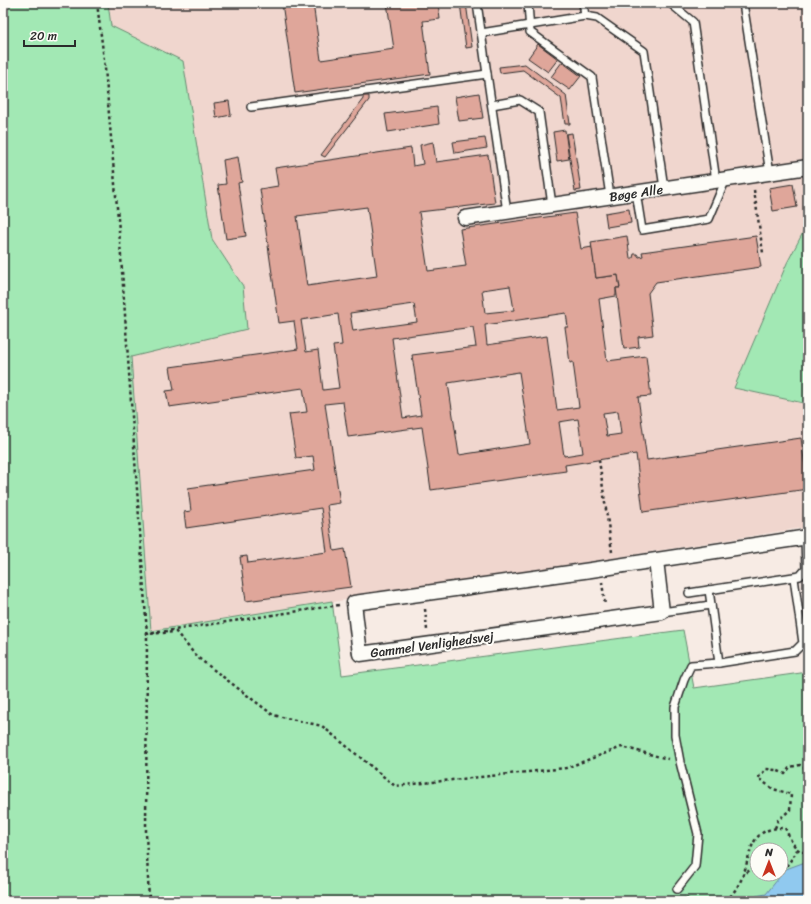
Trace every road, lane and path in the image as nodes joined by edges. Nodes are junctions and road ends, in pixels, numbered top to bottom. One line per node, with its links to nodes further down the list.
1 (97, 3): 37 (path)
2 (477, 3): 9 (lane)
3 (528, 3): 8 (lane)
4 (583, 3): 7 (lane)
5 (670, 3): 16 (lane)
6 (743, 3): 14 (lane)
7 (585, 16): 8 (lane); 17 (lane)
8 (531, 25): 9 (lane); 19 (lane)
9 (481, 33): 10 (lane)
10 (487, 74): 11 (lane); 12 (lane)
11 (492, 105): 20 (lane); 21 (lane)
12 (251, 107)
13 (808, 167): 14 (street, Bøge Alle)
14 (770, 173): 15 (street, Bøge Alle)
15 (752, 175): 16 (street, Bøge Alle); 23 (path)
16 (721, 180): 17 (street, Bøge Alle); 18 (lane)
17 (664, 188): 18 (street, Bøge Alle)
18 (636, 192): 19 (street, Bøge Alle)
19 (610, 196): 20 (street, Bøge Alle)
20 (552, 205): 21 (street, Bøge Alle)
21 (507, 212): 22 (street, Bøge Alle)
22 (465, 218)
23 (762, 253)
24 (599, 460): 27 (path)
25 (806, 538): 26 (street); 29 (lane)
26 (656, 560): 27 (street); 35 (street)
27 (614, 566): 28 (street)
28 (600, 568): 32 (street); 36 (path)
29 (794, 578): 30 (lane); 39 (lane)
30 (709, 590): 31 (lane); 34 (lane)
31 (689, 593)
32 (423, 594): 33 (street); 38 (path)
33 (354, 603): 37 (path); 38 (street, Gammel Venlighedsvej)
34 (711, 605): 35 (lane); 39 (lane)
35 (662, 612): 36 (street, Gammel Venlighedsvej)
36 (606, 619): 38 (street, Gammel Venlighedsvej)
37 (148, 634): 40 (path); 50 (path)
38 (429, 644)
39 (719, 663): 40 (lane)
40 (680, 762): 48 (lane)
41 (808, 770): 42 (path)
42 (775, 829): 43 (path); 47 (path)
43 (797, 850): 44 (path); 45 (path)
44 (808, 852)
45 (789, 863)
46 (749, 871): 47 (path)
47 (742, 876): 52 (path)
48 (677, 888)
49 (686, 898): 51 (path)
50 (149, 901)
51 (691, 901)
52 (726, 901)

